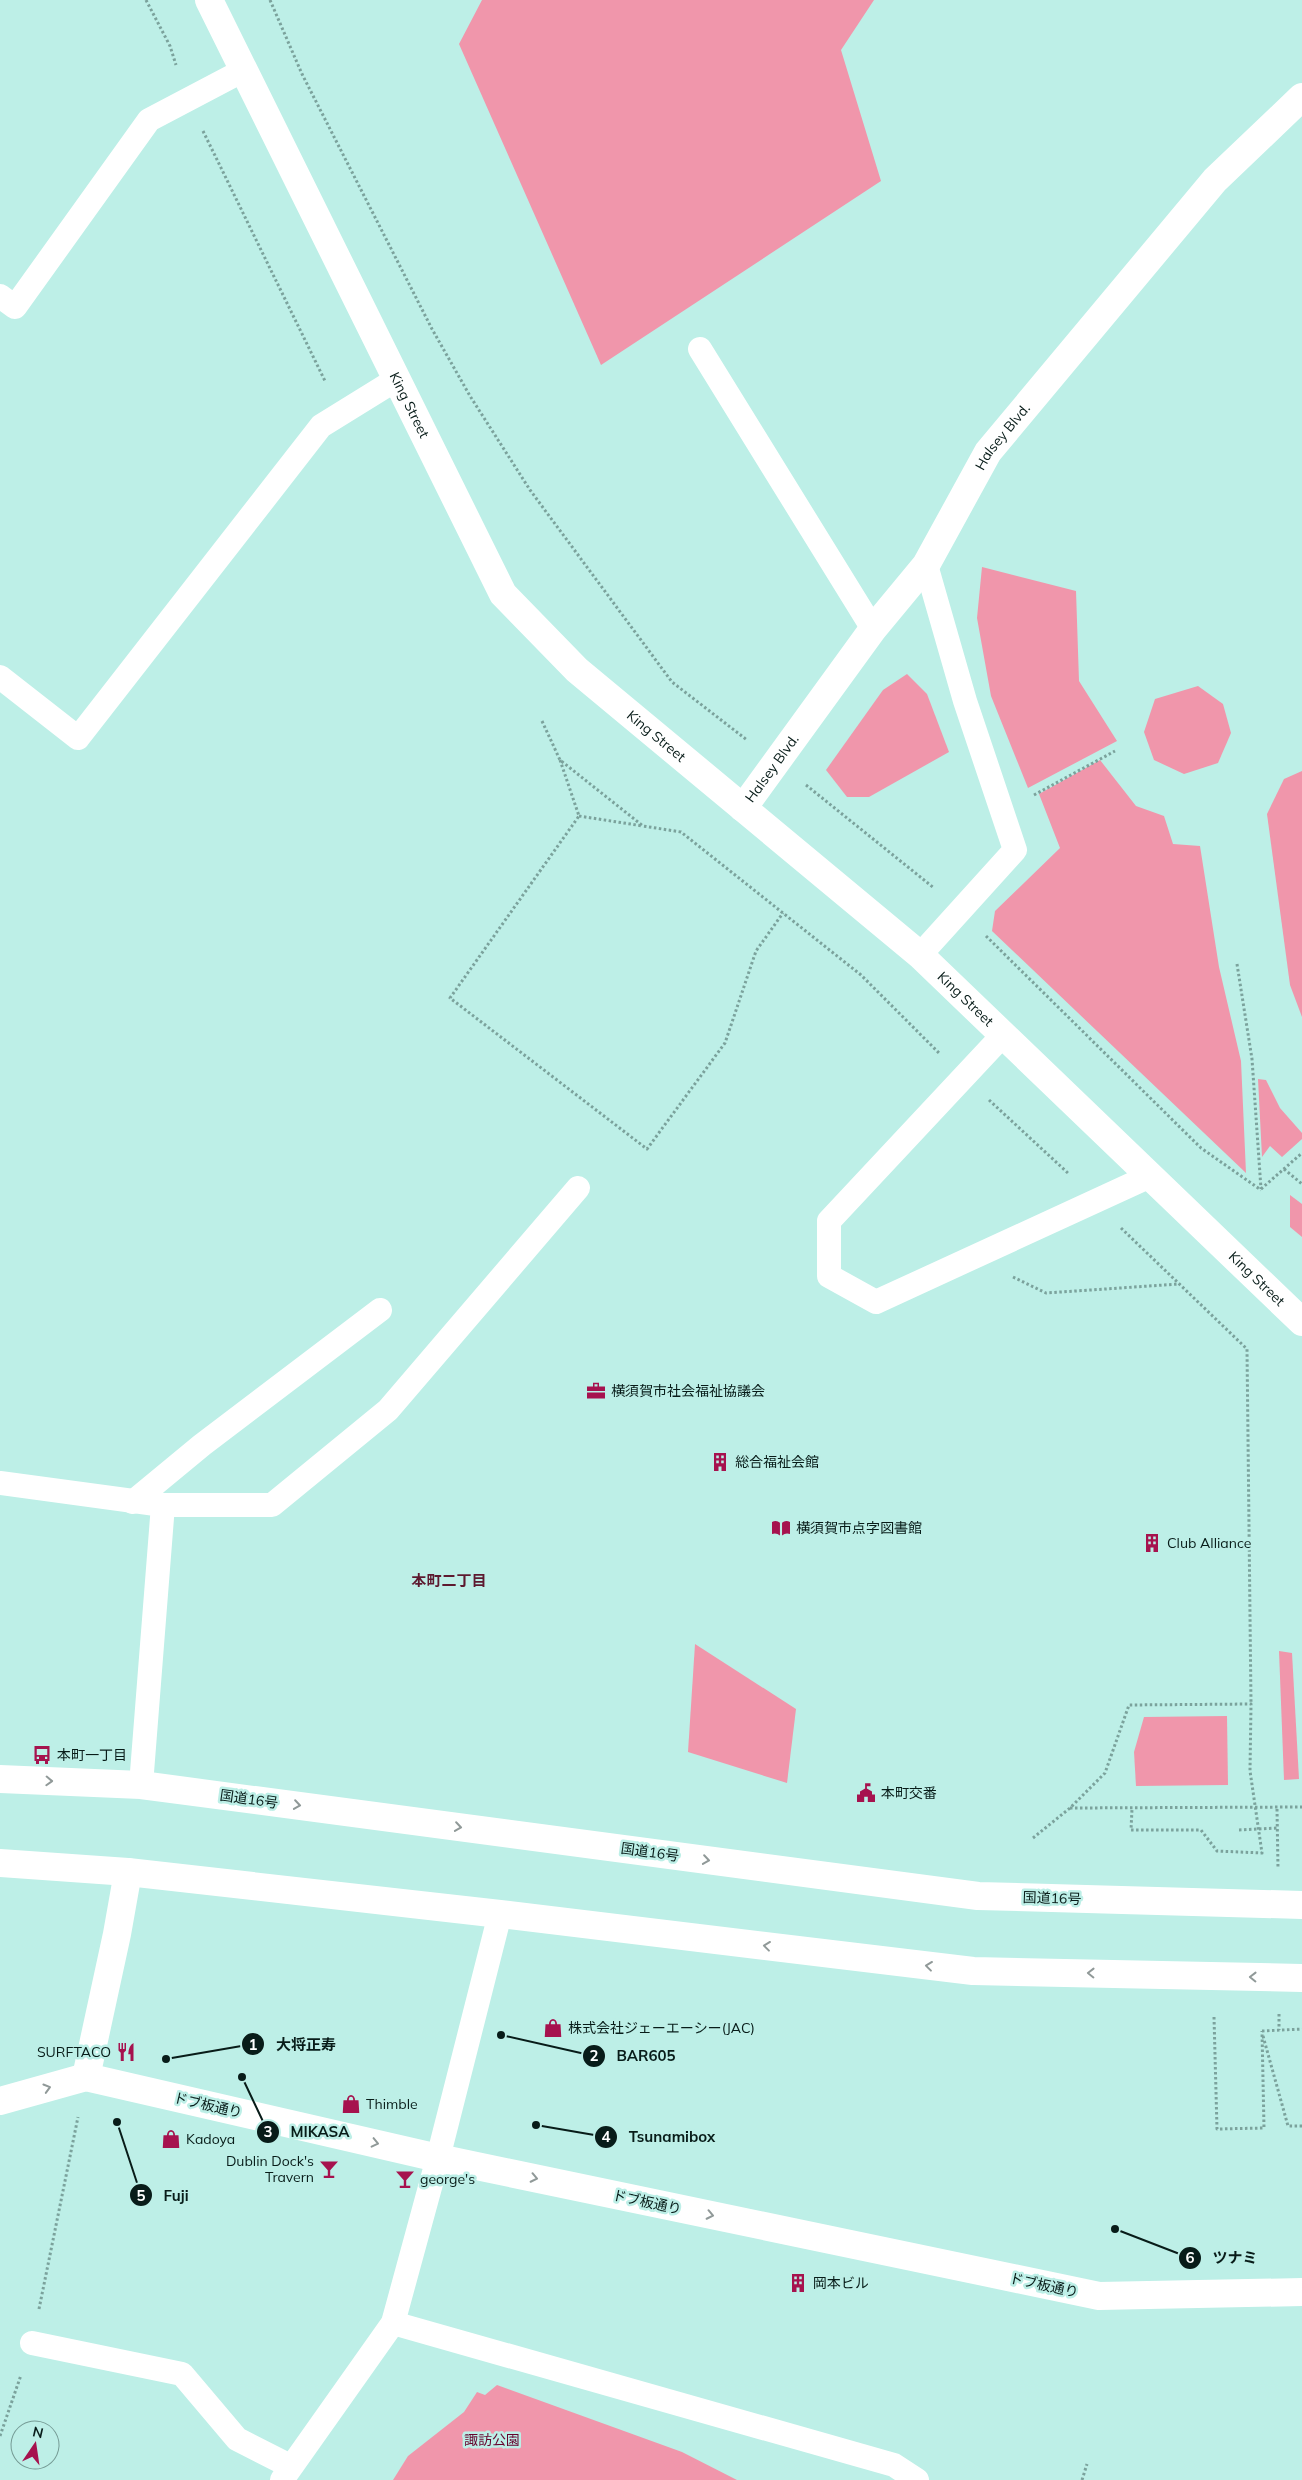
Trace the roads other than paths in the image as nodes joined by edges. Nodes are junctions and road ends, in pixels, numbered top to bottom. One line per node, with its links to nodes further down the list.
1 (209, 0): 2 (main road, King Street)
2 (244, 70): 4 (lane); 6 (main road, King Street)
3 (1302, 97): 7 (main road, Halsey Blvd.)
4 (0, 296)
5 (700, 349): 8 (lane)
6 (396, 379): 9 (lane); 10 (main road, King Street)
7 (926, 565): 8 (main road, Halsey Blvd.); 11 (lane)
8 (874, 629): 10 (main road, Halsey Blvd.)
9 (0, 677)
10 (743, 808): 11 (main road, King Street)
11 (920, 955): 12 (main road, King Street)
12 (1003, 1035): 13 (main road, King Street); 13 (lane)
13 (1150, 1176): 16 (main road, King Street)
14 (578, 1188): 19 (lane)
15 (380, 1310): 18 (lane)
16 (1302, 1322)
17 (0, 1483): 18 (lane)
18 (133, 1502): 19 (lane)
19 (163, 1505): 21 (lane)
20 (0, 1779): 21 (main road, 国道16号, one-way to 21)
21 (141, 1785): 24 (main road, 国道16号, one-way to 24)
22 (0, 1863): 23 (main road)
23 (128, 1872): 25 (main road); 27 (main road)
24 (1302, 1905)
25 (500, 1914): 26 (main road, one-way to 25); 29 (lane)
26 (1302, 1978)
27 (86, 2077): 28 (main road, ドブ板通り, one-way to 27); 29 (main road, ドブ板通り, one-way to 29)
28 (0, 2102)
29 (438, 2158): 30 (main road, ドブ板通り, one-way to 30); 31 (lane)
30 (1302, 2292)
31 (393, 2323): 33 (lane); 34 (lane)
32 (32, 2343): 33 (lane)
33 (286, 2473)
34 (918, 2480)

